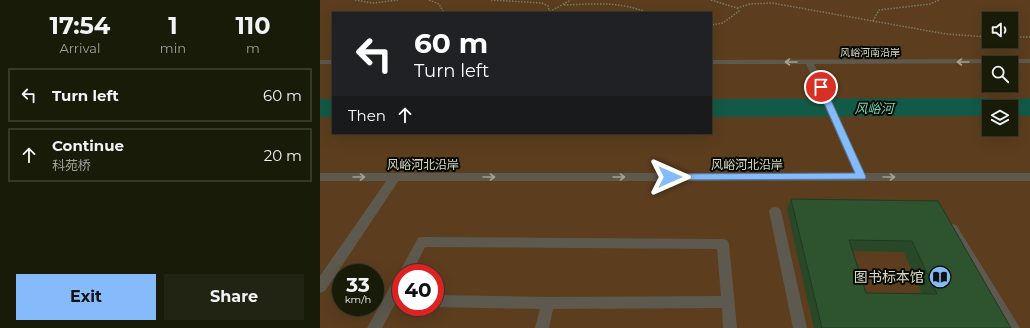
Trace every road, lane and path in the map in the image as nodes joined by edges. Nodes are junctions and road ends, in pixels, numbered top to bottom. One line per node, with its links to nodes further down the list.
1 (355, 0): 2 (path)
2 (398, 0)
3 (429, 0): 11 (path)
4 (491, 0): 10 (path)
5 (571, 0): 8 (path)
6 (711, 0): 9 (path)
7 (939, 0): 13 (path)
8 (564, 5): 10 (path); 12 (path)
9 (737, 8): 13 (path); 14 (path)
10 (549, 10)
11 (444, 12)
12 (645, 12)
13 (873, 21): 15 (path)
14 (712, 25)
15 (982, 37)
16 (1018, 37): 17 (path)
17 (1030, 37)
18 (1030, 61): 22 (street, 风峪河南沿岸, one-way to 22)
19 (320, 62): 20 (street)
20 (332, 62)
21 (712, 62): 22 (street, 风峪河南沿岸, one-way to 21)
22 (809, 62): 25 (street)
23 (320, 177): 24 (street, 风峪河北沿岸, one-way to 24)
24 (395, 177): 25 (street, 风峪河北沿岸, one-way to 25); 30 (street)
25 (861, 177): 26 (street, 风峪河北沿岸, one-way to 26)
26 (1030, 177)
27 (775, 211): 38 (street)
28 (946, 216): 39 (street)
29 (410, 264): 32 (street)
30 (320, 287)
31 (444, 301): 33 (street)
32 (728, 302): 33 (street); 37 (street)
33 (548, 303): 36 (street)
34 (392, 304): 35 (street)
35 (374, 328)
36 (542, 328)
37 (730, 328)
38 (800, 328)
39 (1013, 328)

